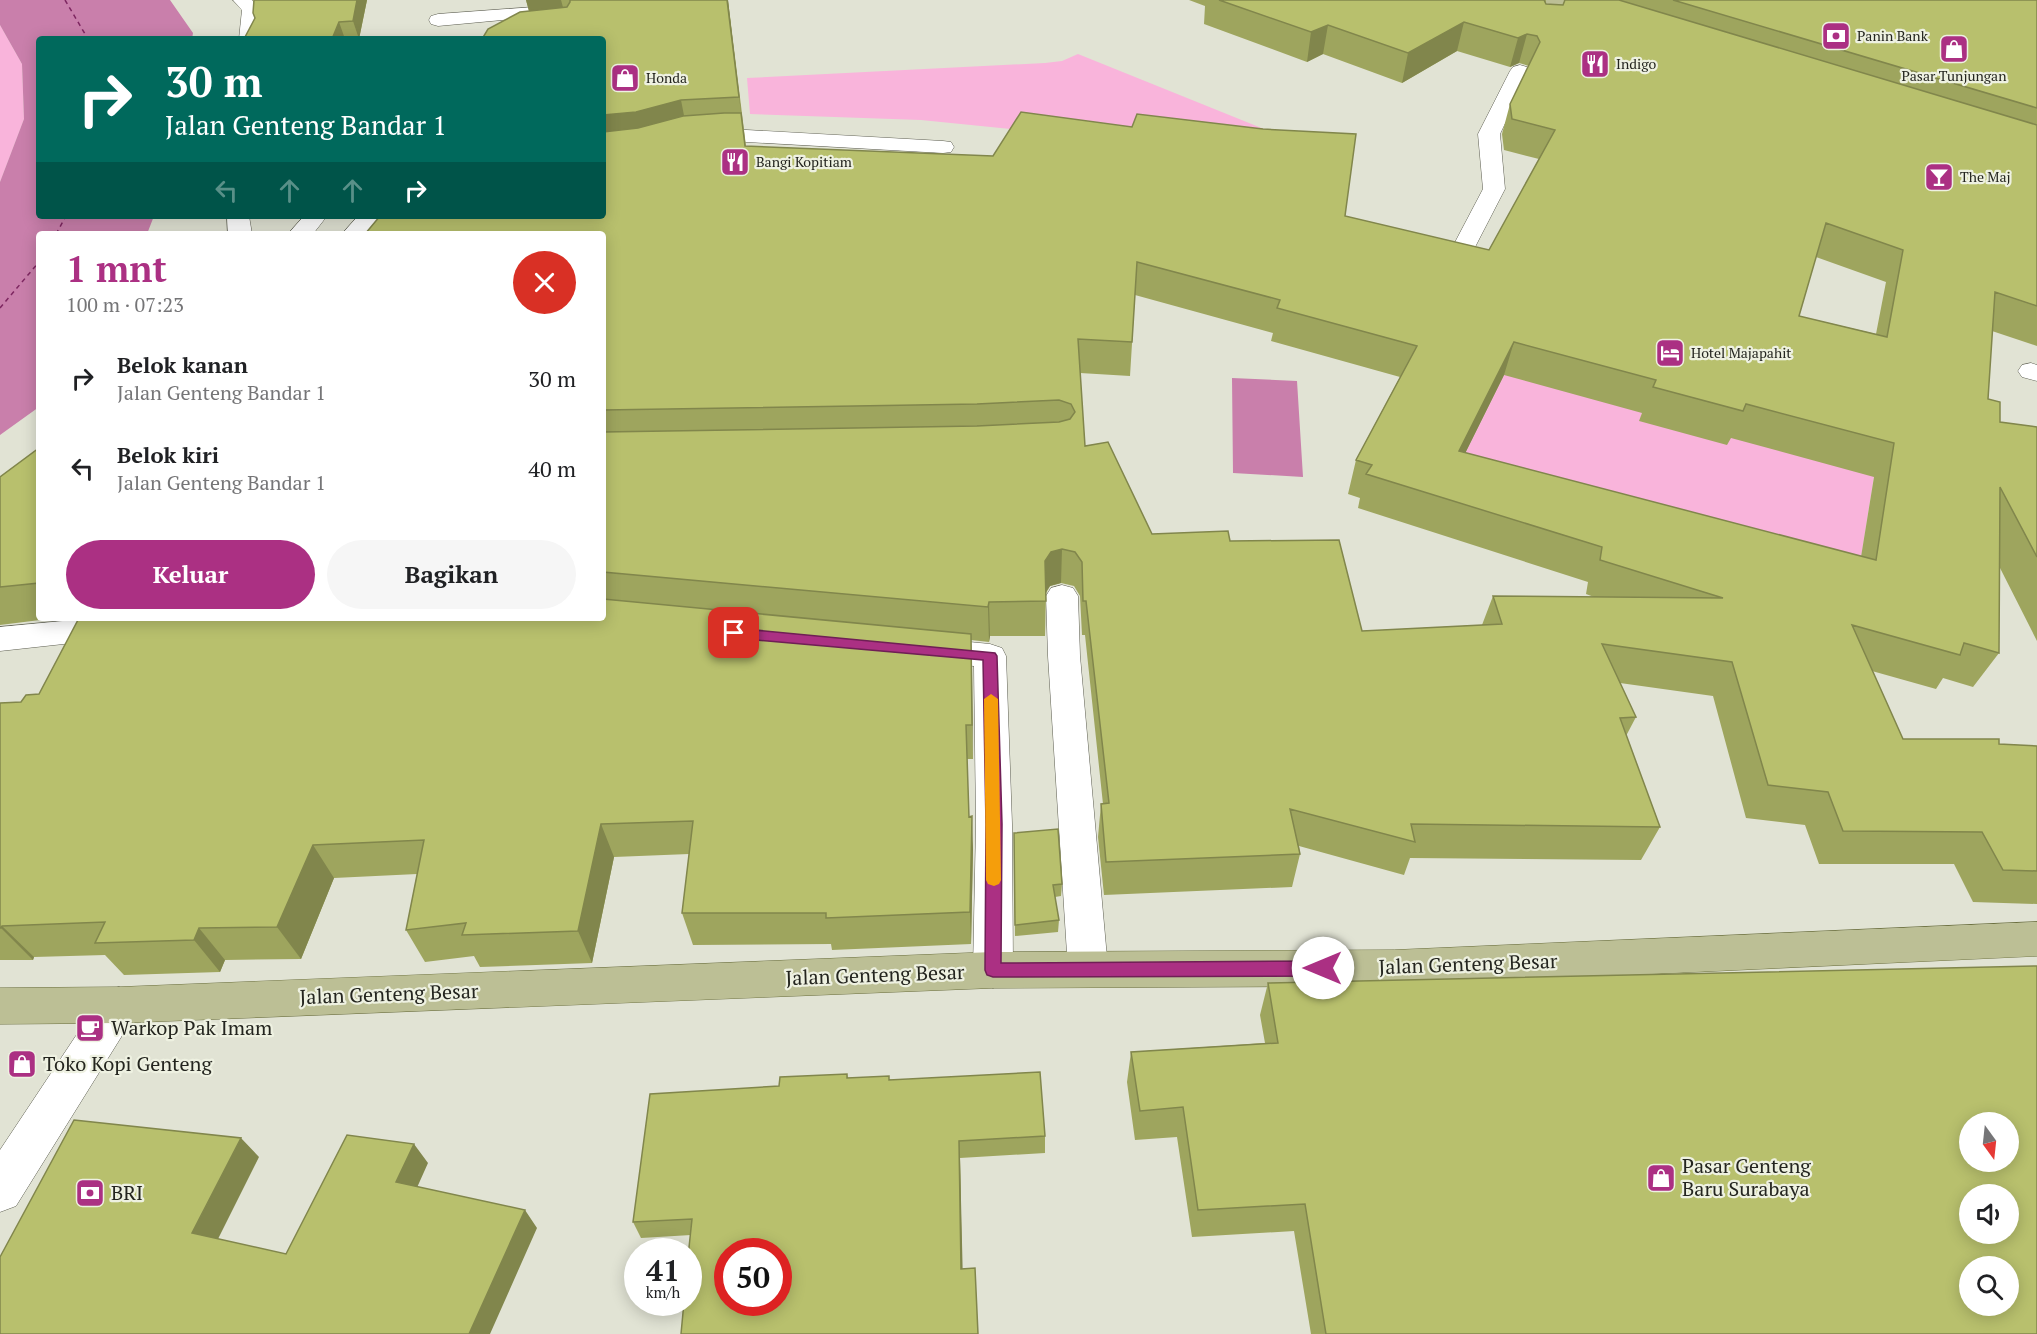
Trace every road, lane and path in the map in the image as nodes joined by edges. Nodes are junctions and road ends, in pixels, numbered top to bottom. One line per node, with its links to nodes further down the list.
1 (242, 0): 7 (street)
2 (439, 0): 5 (street)
3 (1550, 8): 6 (main road)
4 (575, 9): 5 (street)
5 (438, 20): 8 (street)
6 (1625, 25)
7 (248, 36)
8 (433, 36)
9 (1520, 71): 16 (street)
10 (677, 142): 11 (street)
11 (943, 147)
12 (313, 219): 14 (street)
13 (367, 219): 15 (street)
14 (303, 231)
15 (357, 231)
16 (1465, 246)
17 (1062, 596): 22 (street)
18 (145, 625): 19 (street)
19 (0, 639)
20 (897, 648): 23 (street)
21 (2037, 939): 22 (main road, Jalan Genteng Besar)
22 (1088, 969): 23 (main road, Jalan Genteng Besar)
23 (993, 970): 24 (main road, Jalan Genteng Besar)
24 (119, 1005): 25 (main road, Jalan Genteng Besar); 26 (street)
25 (0, 1006)
26 (0, 1190)

